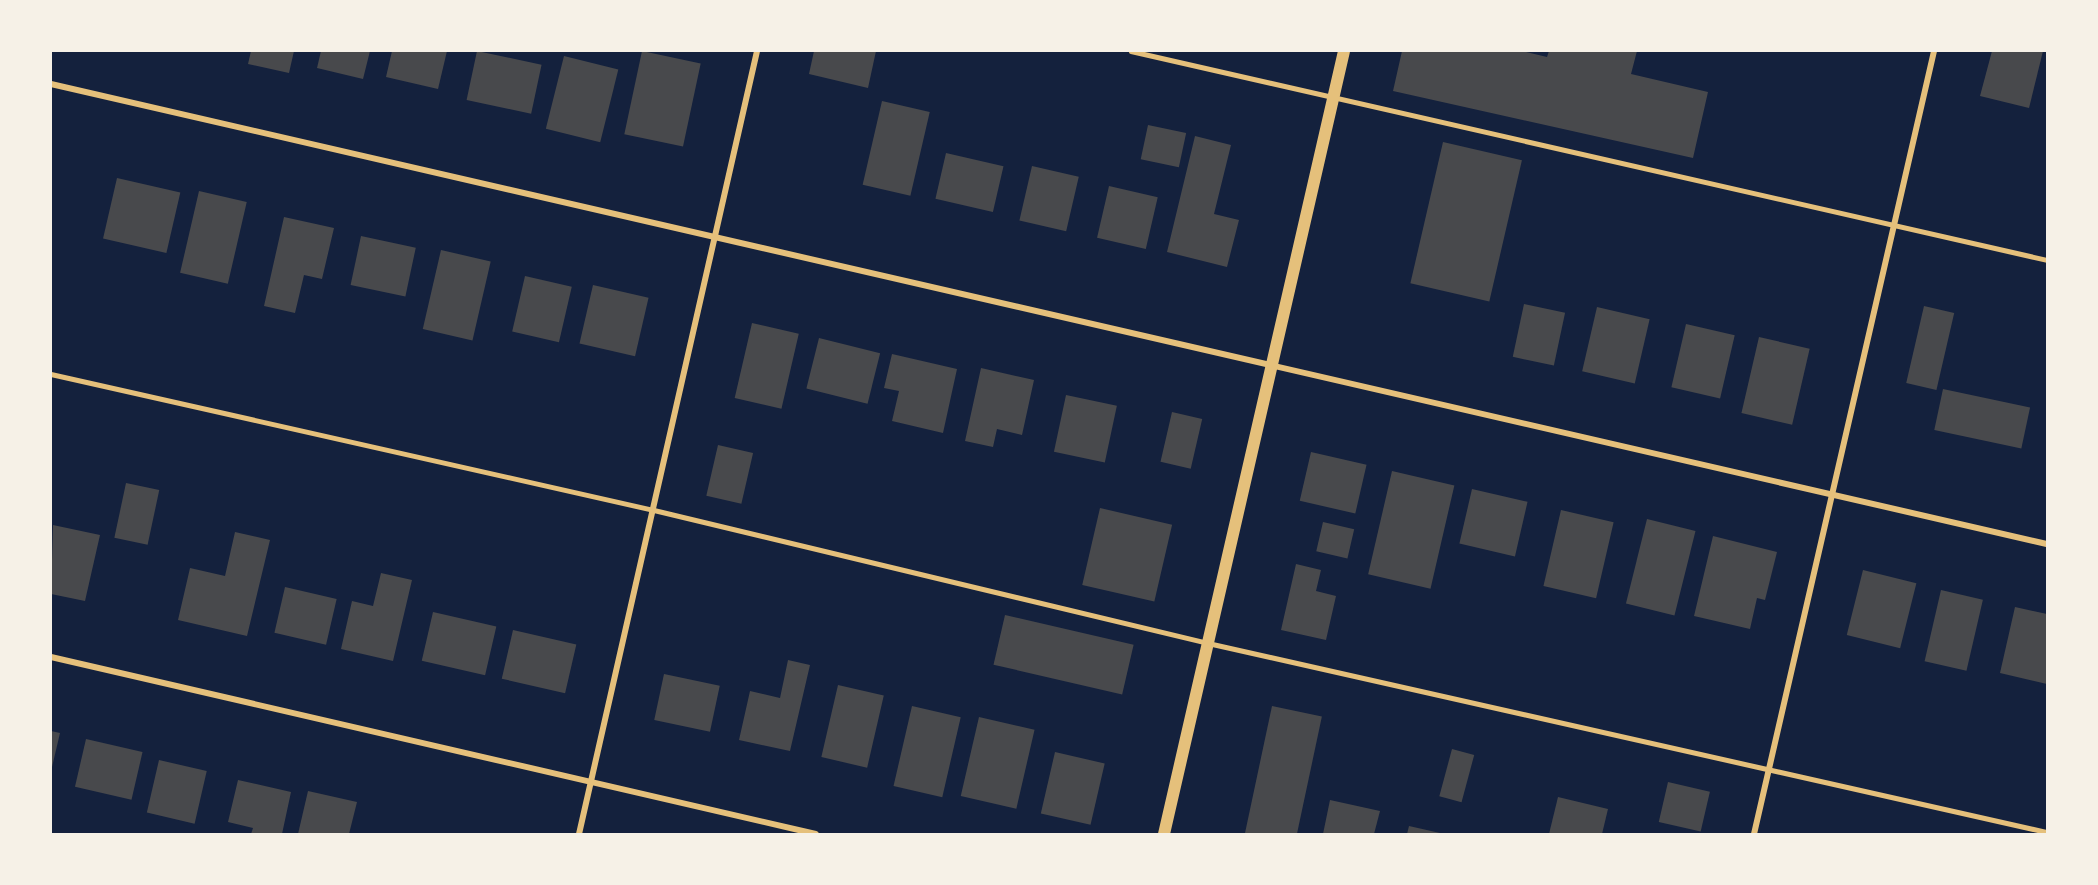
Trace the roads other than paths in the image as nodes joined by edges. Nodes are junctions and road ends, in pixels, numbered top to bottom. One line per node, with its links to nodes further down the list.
1 (757, 51): 8 (street)
2 (1131, 51): 6 (lane)
3 (1344, 51): 6 (main road)
4 (1934, 51): 7 (street)
5 (51, 84): 8 (street)
6 (1333, 98): 7 (lane); 10 (main road)
7 (1894, 225): 9 (lane); 12 (street)
8 (716, 238): 10 (street); 13 (street)
9 (2047, 260)
10 (1272, 366): 12 (street); 15 (main road)
11 (51, 374): 13 (lane)
12 (1832, 494): 14 (street); 17 (street)
13 (654, 510): 15 (lane); 18 (street)
14 (2047, 543)
15 (1208, 643): 17 (lane); 22 (main road)
16 (51, 657): 18 (street)
17 (1769, 769): 19 (lane); 23 (street)
18 (591, 782): 20 (street); 21 (street)
19 (2047, 832)
20 (579, 834)
21 (816, 834)
22 (1164, 834)
23 (1754, 834)

